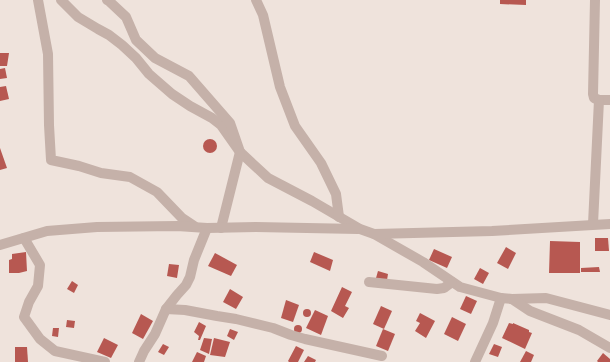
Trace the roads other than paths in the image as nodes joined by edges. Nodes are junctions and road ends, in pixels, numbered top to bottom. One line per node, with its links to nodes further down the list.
1 (38, 0): 12 (street)
2 (61, 0): 8 (street)
3 (107, 0): 8 (street)
4 (256, 0): 9 (street)
5 (595, 0): 6 (street)
6 (599, 100): 7 (street); 10 (street)
7 (610, 100)
8 (240, 152): 9 (street); 14 (street)
9 (339, 217): 15 (street)
10 (593, 224): 11 (street); 16 (street)
11 (610, 224)
12 (196, 227): 13 (street); 18 (street)
13 (207, 228): 14 (street); 25 (street)
14 (221, 228): 15 (street)
15 (360, 229): 16 (street)
16 (374, 234): 22 (street)
17 (0, 238): 19 (street)
18 (24, 238): 19 (street); 29 (street)
19 (11, 242): 20 (street)
20 (0, 245)
21 (369, 282): 22 (street)
22 (452, 282): 23 (street)
23 (501, 298): 24 (street); 31 (street)
24 (512, 299): 26 (street); 27 (street)
25 (166, 309): 28 (street); 30 (street)
26 (610, 315)
27 (610, 348)
28 (382, 356)
29 (105, 362)
30 (139, 362)
31 (475, 362)

